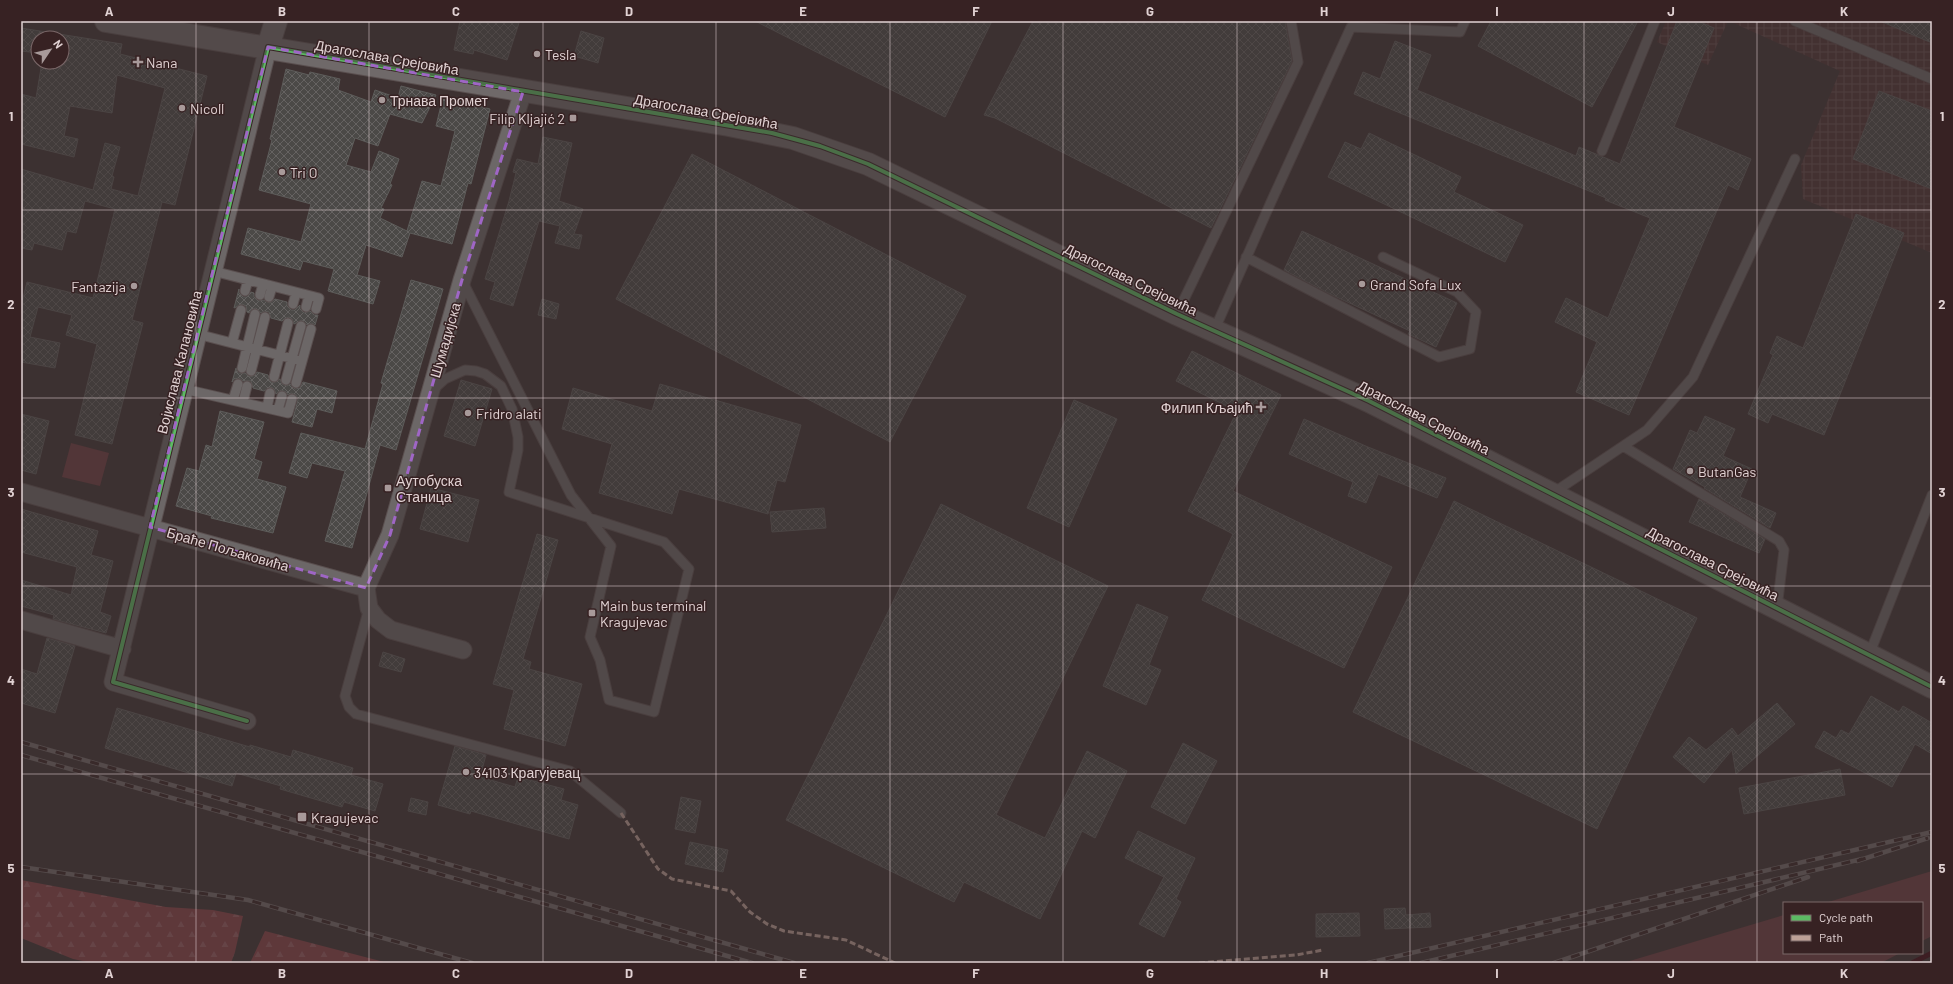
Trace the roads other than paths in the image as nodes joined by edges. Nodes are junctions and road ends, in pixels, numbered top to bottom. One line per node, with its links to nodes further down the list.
1 (276, 21): 7 (street, Војислава Калановића)
2 (1291, 21): 29 (lane)
3 (1465, 21): 12 (lane)
4 (1655, 21): 10 (lane)
5 (1795, 21): 8 (lane)
6 (119, 22): 7 (street, Драгослава Срејовића)
7 (268, 47): 9 (street, Драгослава Срејовића); 14 (street, Војислава Калановића)
8 (1932, 79)
9 (523, 92): 16 (street, Шумадијска); 29 (street, Драгослава Срејовића)
10 (1602, 151)
11 (1795, 159): 54 (lane)
12 (1246, 257): 13 (lane); 34 (lane)
13 (1383, 257)
14 (213, 271): 15 (lane); 35 (street, Војислава Калановића)
15 (248, 280): 17 (lane); 19 (lane)
16 (462, 280): 46 (street, Шумадијска); 58 (lane)
17 (263, 284): 18 (lane); 21 (lane)
18 (272, 287): 20 (lane); 23 (lane)
19 (245, 291)
20 (296, 292): 22 (lane); 24 (lane)
21 (260, 295)
22 (309, 296): 25 (lane); 27 (lane)
23 (270, 297)
24 (293, 304)
25 (306, 307)
26 (240, 310): 36 (lane)
27 (316, 310)
28 (255, 314): 37 (lane)
29 (1177, 314): 34 (street, Драгослава Срејовића)
30 (265, 317): 37 (lane)
31 (288, 323): 38 (lane)
32 (301, 326): 39 (lane)
33 (311, 329): 40 (lane)
34 (1214, 331): 56 (street, Драгослава Срејовића)
35 (197, 334): 36 (lane); 45 (street, Војислава Калановића)
36 (232, 343): 37 (lane)
37 (251, 348): 38 (lane); 41 (lane)
38 (279, 355): 39 (lane); 42 (lane)
39 (292, 359): 40 (lane); 43 (lane)
40 (302, 362): 44 (lane)
41 (247, 369)
42 (274, 377)
43 (286, 380)
44 (296, 383)
45 (184, 389): 50 (lane); 59 (street, Војислава Калановића)
46 (430, 392): 58 (lane); 60 (street, Шумадијска)
47 (270, 393): 52 (lane)
48 (282, 396): 53 (lane)
49 (292, 398): 53 (lane)
50 (233, 400): 51 (lane); 51 (lane)
51 (243, 402): 52 (lane)
52 (267, 408): 53 (lane)
53 (278, 410)
54 (1623, 446): 56 (lane); 62 (lane)
55 (21, 492): 59 (street, Браће Пољаковића)
56 (1551, 494): 62 (street, Драгослава Срејовића)
57 (1932, 495): 66 (lane)
58 (587, 516): 58 (lane)
59 (150, 527): 60 (street, Браће Пољаковића); 64 (street, Војислава Калановића)
60 (366, 588): 61 (street)
61 (369, 608): 65 (street); 69 (lane)
62 (1777, 608): 66 (street, Драгослава Срејовића)
63 (21, 620): 64 (street)
64 (122, 649): 68 (street, Војислава Калановића)
65 (463, 650)
66 (1869, 655): 67 (street, Драгослава Срејовића)
67 (1932, 687)
68 (247, 721)
69 (621, 813)

